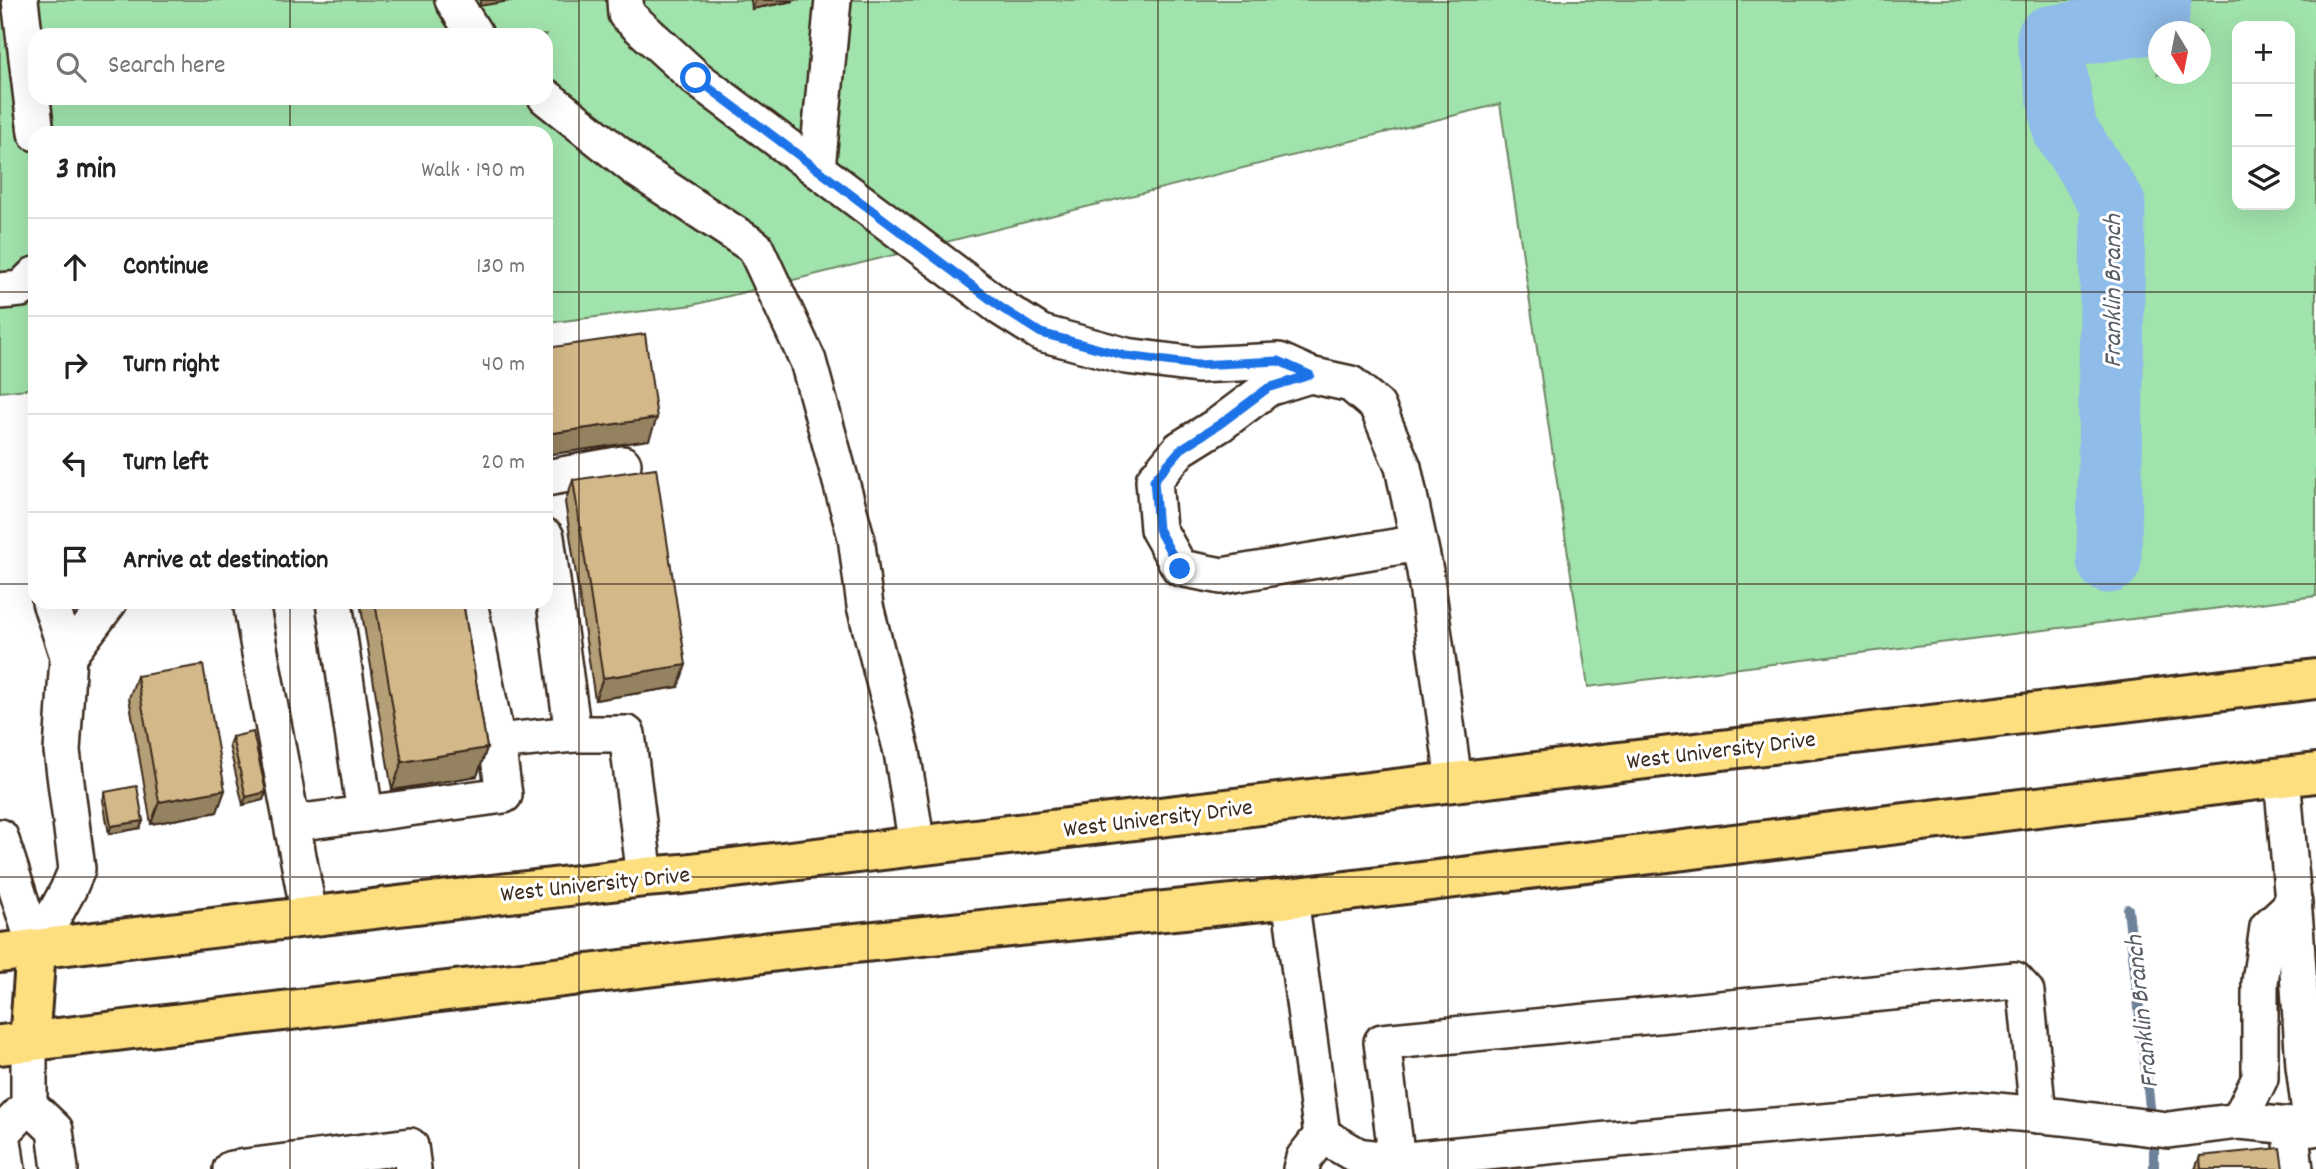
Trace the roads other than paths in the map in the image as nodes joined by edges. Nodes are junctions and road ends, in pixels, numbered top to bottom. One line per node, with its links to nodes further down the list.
1 (20, 0): 6 (lane)
2 (453, 0): 5 (lane)
3 (625, 0): 10 (lane)
4 (832, 0): 10 (lane)
5 (471, 28)
6 (28, 66)
7 (553, 103): 32 (lane)
8 (33, 105): 9 (lane)
9 (35, 126)
10 (817, 169): 13 (lane)
11 (28, 282): 12 (lane)
12 (0, 291)
13 (1310, 375): 16 (lane); 16 (lane)
14 (623, 464): 15 (lane)
15 (553, 477)
16 (1419, 543): 28 (lane)
17 (553, 588): 25 (lane)
18 (52, 609): 23 (lane)
19 (104, 609): 23 (lane)
20 (252, 609): 30 (lane)
21 (335, 609): 29 (lane)
22 (470, 609): 26 (lane)
23 (68, 656): 38 (lane)
24 (2316, 679): 28 (highway, West University Drive)
25 (573, 734): 26 (lane); 33 (lane)
26 (497, 742): 29 (lane)
27 (2299, 775): 34 (highway); 35 (lane)
28 (1454, 781): 32 (highway, West University Drive)
29 (365, 814): 30 (lane)
30 (293, 823): 36 (lane)
31 (0, 837): 38 (lane)
32 (917, 846): 33 (highway, West University Drive)
33 (645, 877): 36 (highway, West University Drive)
34 (1290, 898): 40 (highway); 45 (lane)
35 (2294, 903): 37 (lane); 43 (lane)
36 (309, 915): 38 (highway, West University Drive)
37 (2306, 944): 39 (lane)
38 (18, 951): 40 (highway)
39 (2309, 1034): 44 (lane)
40 (15, 1043): 41 (lane)
41 (29, 1104): 47 (lane); 48 (lane)
42 (2050, 1116): 43 (lane); 46 (lane); 46 (lane)
43 (2239, 1121): 44 (lane)
44 (2306, 1127): 52 (lane)
45 (1322, 1135): 46 (lane); 51 (lane)
46 (1397, 1161)
47 (6, 1169)
48 (60, 1169)
49 (231, 1169): 50 (lane)
50 (413, 1169)
51 (1301, 1169)
52 (2295, 1169)

